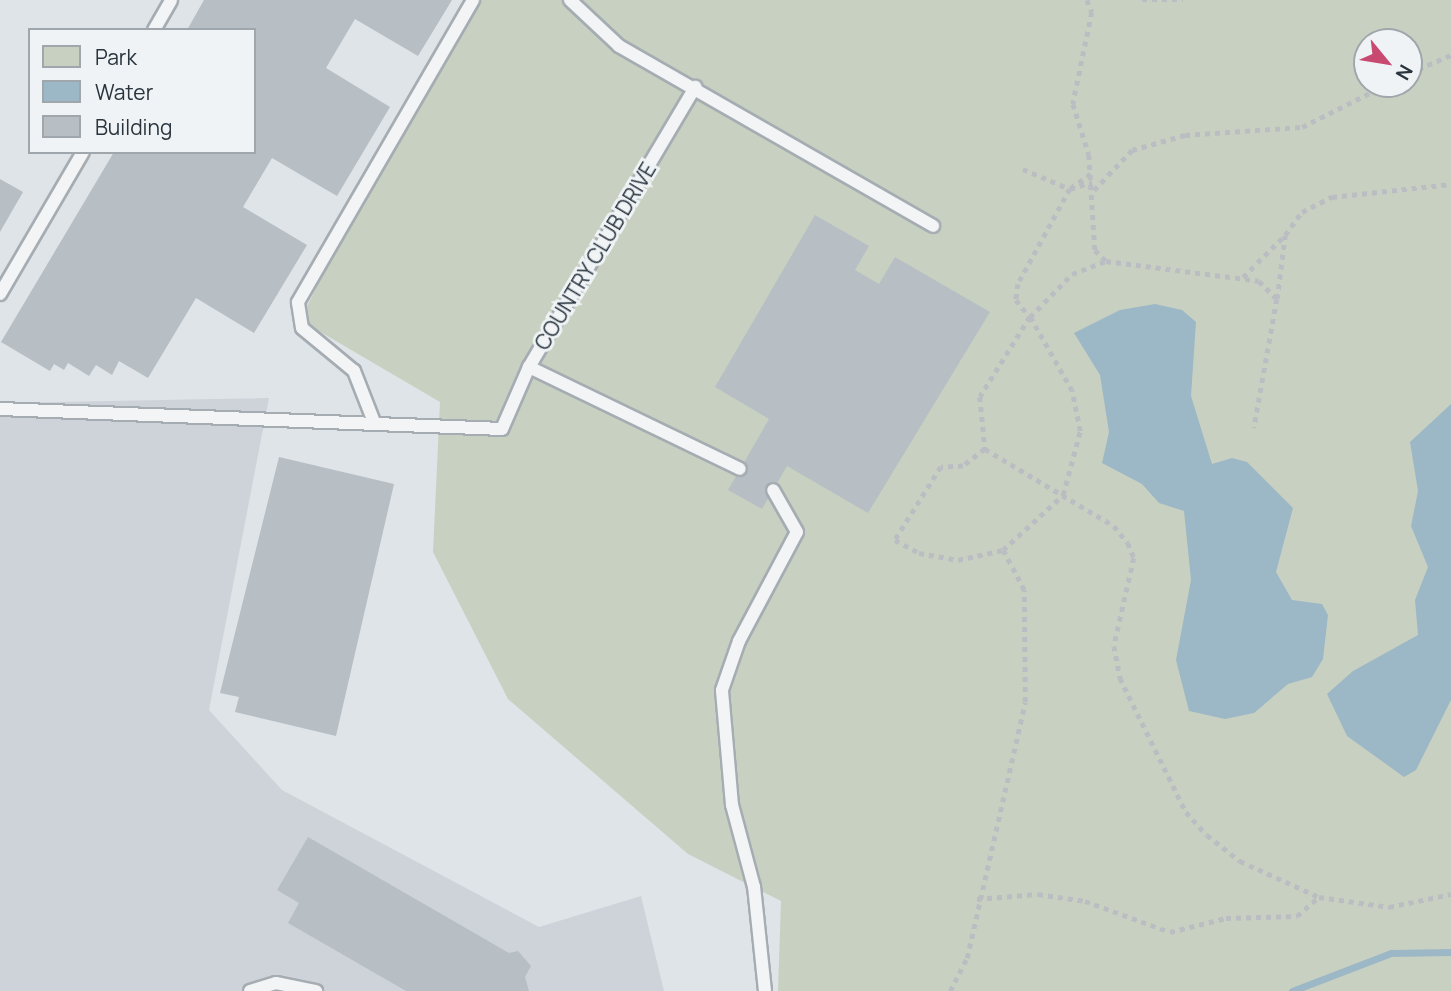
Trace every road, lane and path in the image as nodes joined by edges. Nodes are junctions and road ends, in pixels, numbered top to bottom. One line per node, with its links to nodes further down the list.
1 (172, 0): 7 (lane)
2 (473, 0): 28 (lane)
3 (570, 0): 10 (lane)
4 (1087, 0): 14 (path)
5 (1142, 0): 6 (path)
6 (1183, 0)
7 (155, 28)
8 (1451, 55): 9 (path)
9 (1423, 67)
10 (695, 87): 19 (lane); 26 (lane, COUNTRY CLUB DRIVE)
11 (1360, 98): 18 (path)
12 (82, 154): 23 (lane)
13 (1023, 169): 17 (path)
14 (1091, 174): 15 (path); 17 (path)
15 (1093, 182): 17 (path); 18 (path)
16 (1451, 184): 20 (path)
17 (1070, 190): 25 (path)
18 (1093, 191): 21 (path)
19 (933, 226)
20 (1285, 235): 22 (path); 24 (path)
21 (1106, 261): 22 (path); 25 (path)
22 (1242, 277): 24 (path)
23 (0, 294)
24 (1277, 299): 29 (path)
25 (1030, 317): 30 (path); 33 (path)
26 (529, 368): 28 (lane); 31 (lane, COUNTRY CLUB DRIVE)
27 (0, 409): 28 (lane)
28 (374, 422)
29 (1254, 428)
30 (985, 449): 33 (path); 34 (path)
31 (740, 469)
32 (773, 490): 41 (lane)
33 (1063, 495): 34 (path); 36 (path)
34 (1003, 550): 37 (path)
35 (1451, 894): 36 (path)
36 (1319, 897): 37 (path)
37 (977, 899): 42 (path)
38 (276, 987): 39 (lane); 40 (lane)
39 (250, 991)
40 (316, 991)
41 (765, 991)
42 (950, 991)

